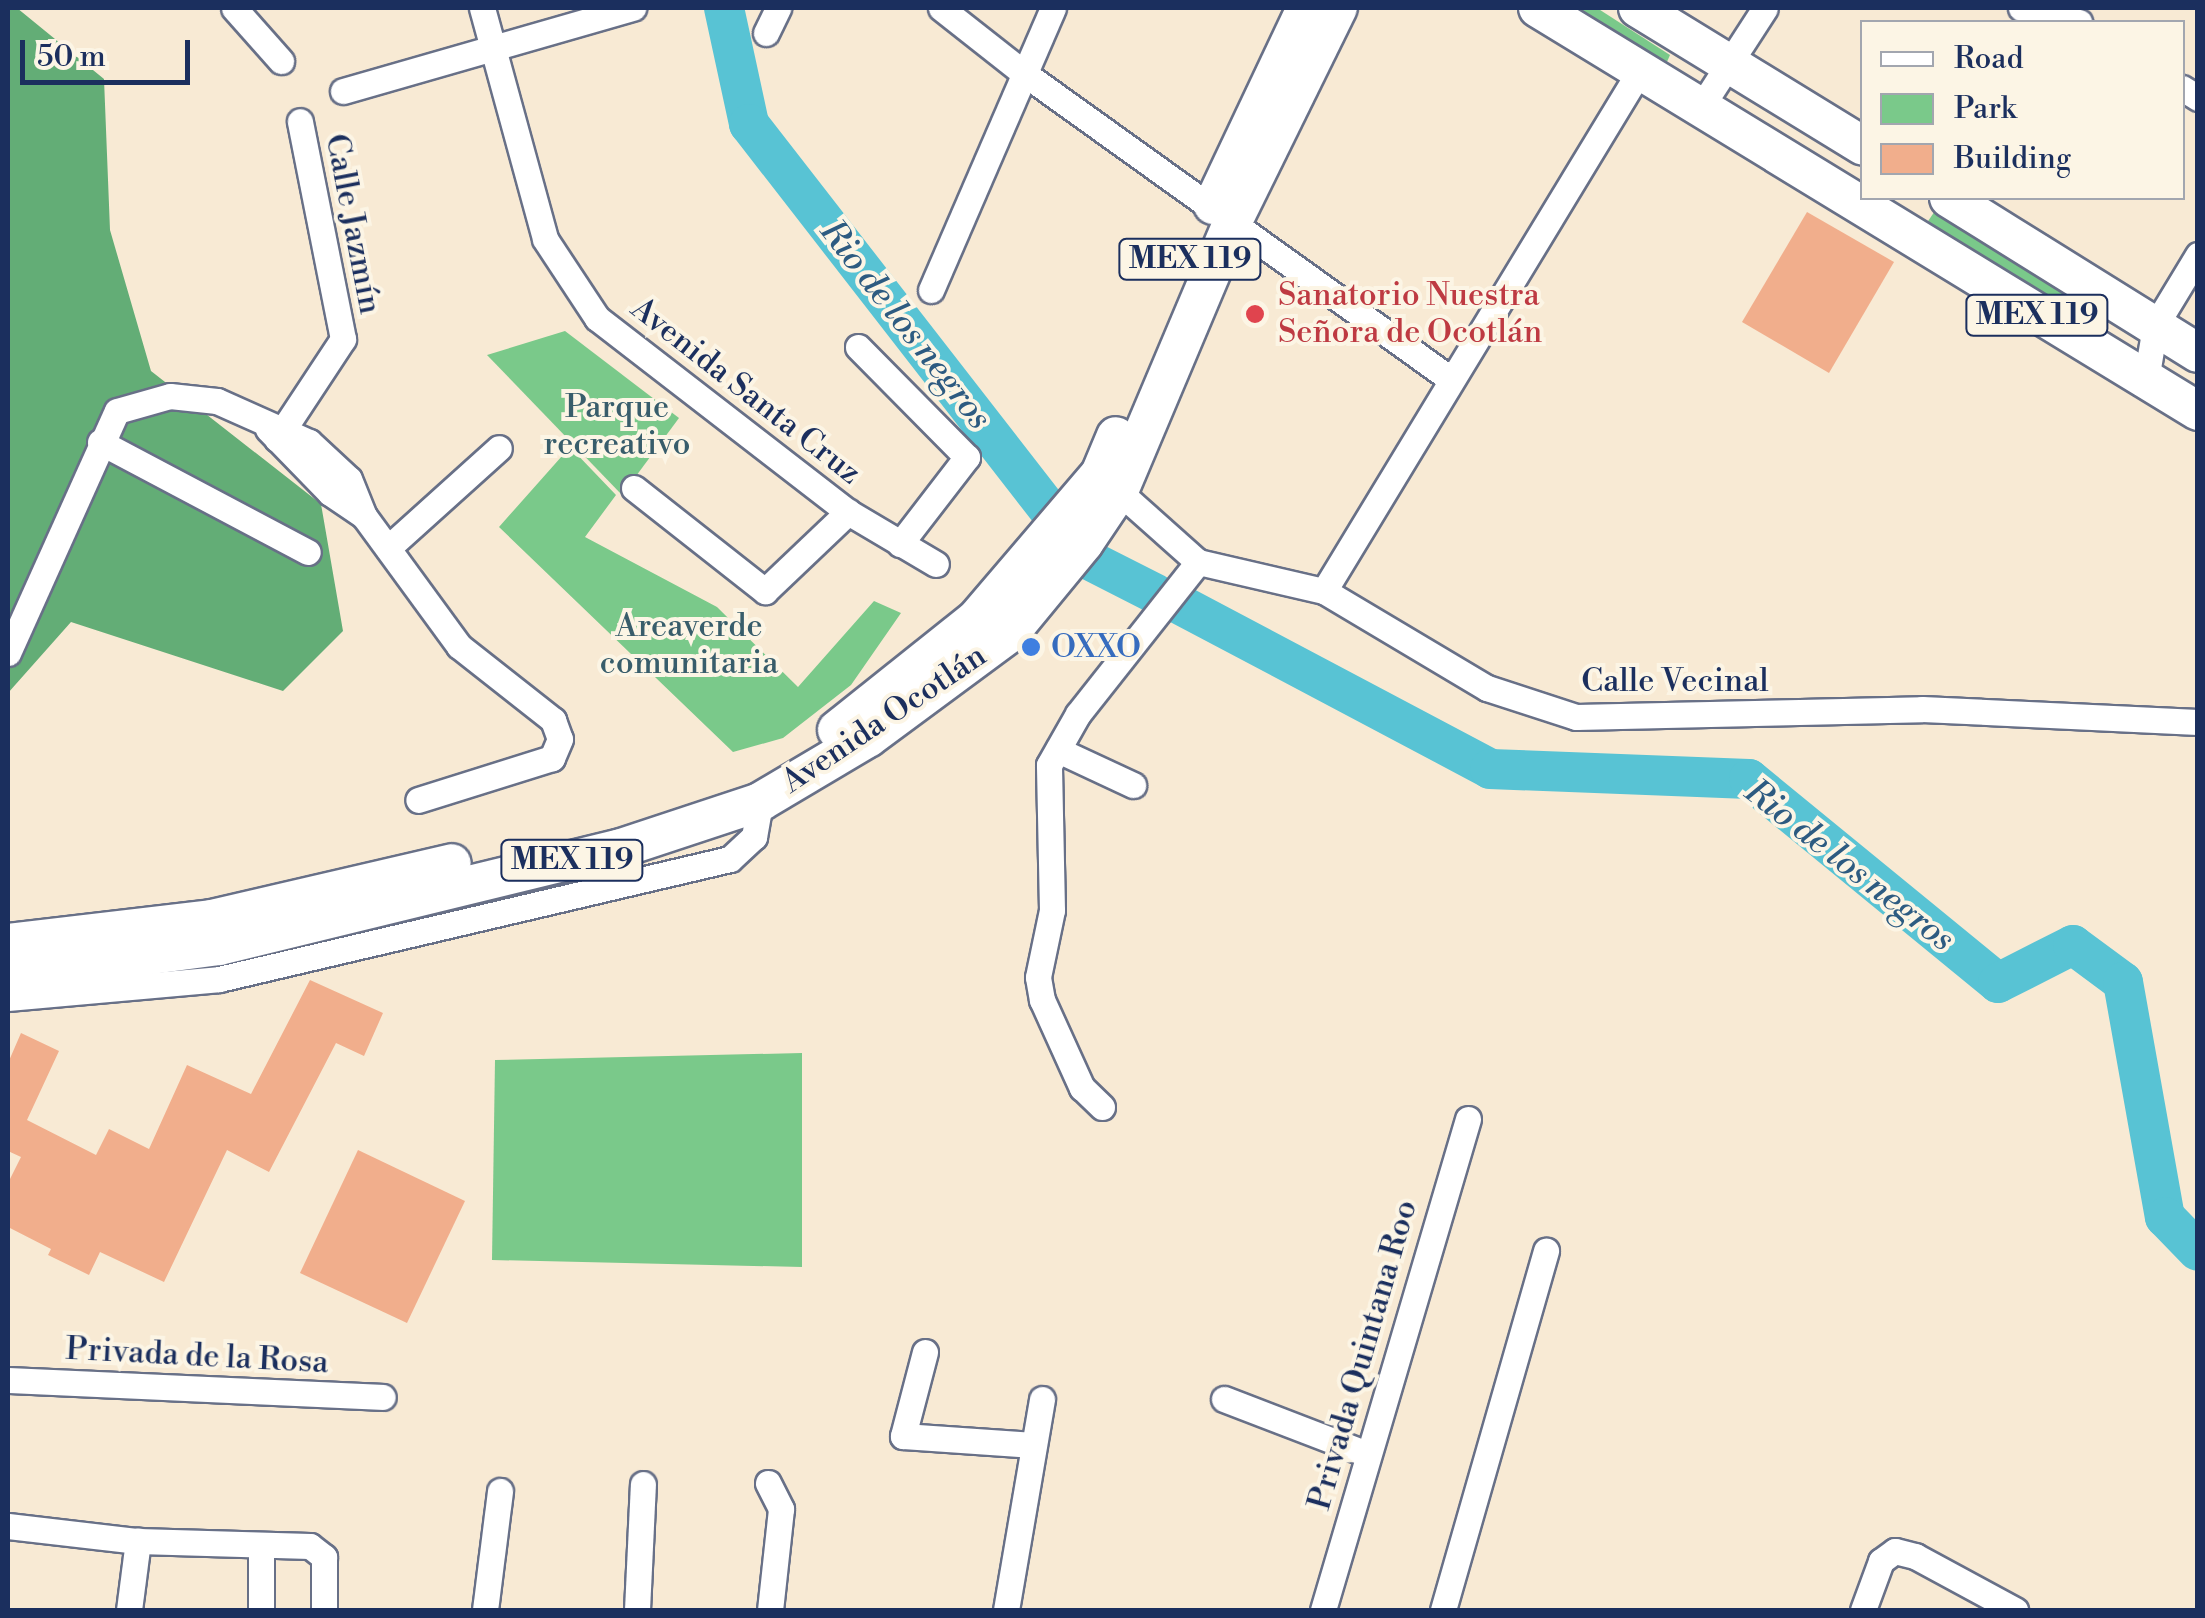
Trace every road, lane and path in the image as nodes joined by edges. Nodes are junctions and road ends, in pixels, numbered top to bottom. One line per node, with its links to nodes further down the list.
1 (234, 8): 16 (street)
2 (482, 8): 15 (street, Avenida Santa Cruz)
3 (633, 8): 15 (street)
4 (778, 8): 14 (street)
5 (941, 8): 19 (street)
6 (1053, 8): 19 (street)
7 (1306, 8): 27 (main road, Avenida Ocotlán / MEX 119)
8 (1338, 8): 27 (main road, Avenida Ocotlán / MEX 119)
9 (1538, 8): 18 (main road, MEX 119)
10 (1638, 8): 17 (main road)
11 (1765, 8): 17 (street)
12 (2021, 8): 13 (street)
13 (2071, 20)
14 (766, 33)
15 (492, 47): 20 (street); 41 (street, Avenida Santa Cruz)
16 (281, 60)
17 (1728, 62): 21 (street); 23 (main road)
18 (1638, 72): 21 (main road, MEX 119); 33 (street)
19 (1024, 74): 27 (street); 29 (street)
20 (343, 91)
21 (1699, 110): 24 (main road, MEX 119)
22 (300, 121): 36 (street, Calle Jazmín)
23 (1860, 143)
24 (1860, 196)
25 (1951, 200): 30 (main road, MEX 119)
26 (1882, 208): 34 (main road, MEX 119)
27 (1222, 215): 33 (street); 39 (main road, Avenida Ocotlán / MEX 119)
28 (2198, 255): 30 (street)
29 (931, 290)
30 (2156, 326): 32 (main road, MEX 119); 34 (street)
31 (858, 347): 42 (street)
32 (2198, 353)
33 (1449, 378): 48 (street)
34 (2146, 380): 35 (main road, MEX 119)
35 (2198, 411)
36 (274, 431): 37 (street); 43 (street)
37 (100, 442): 44 (street); 49 (street)
38 (500, 448): 43 (street)
39 (1109, 482): 45 (main road, Avenida Ocotlán / MEX 119); 46 (street, Calle Vecinal)
40 (634, 488): 41 (street)
41 (848, 512): 42 (street, Avenida Santa Cruz)
42 (900, 544): 47 (street, Avenida Santa Cruz)
43 (388, 548): 53 (street)
44 (308, 552)
45 (1047, 561): 54 (main road, Avenida Ocotlán / MEX 119); 55 (main road, Avenida Ocotlán / MEX 119)
46 (1198, 562): 48 (street, Calle Vecinal); 51 (street)
47 (936, 564)
48 (1324, 592): 50 (street, Calle Vecinal)
49 (8, 653)
50 (2198, 722)
51 (1058, 750): 52 (street); 58 (street)
52 (1134, 786)
53 (418, 800)
54 (760, 802): 56 (main road, Avenida Ocotlán / MEX 119); 57 (street)
55 (8, 943)
56 (8, 974)
57 (8, 998)
58 (1102, 1107)
59 (1468, 1118): 67 (street, Privada Quintana Roo)
60 (1546, 1250): 82 (street)
61 (925, 1352): 66 (street)
62 (8, 1380): 63 (street, Privada de la Rosa)
63 (383, 1397)
64 (1042, 1398): 66 (street)
65 (1224, 1399): 67 (street)
66 (1034, 1445): 80 (street)
67 (1367, 1454): 81 (street, Privada Quintana Roo)
68 (768, 1483): 79 (street)
69 (644, 1484): 78 (street)
70 (500, 1492): 77 (street)
71 (8, 1526): 72 (street)
72 (138, 1541): 73 (street); 74 (street)
73 (261, 1546): 75 (street); 76 (street)
74 (129, 1610)
75 (261, 1610)
76 (324, 1610)
77 (485, 1610)
78 (638, 1610)
79 (770, 1610)
80 (1006, 1610)
81 (1323, 1610)
82 (1443, 1610)
83 (1863, 1610): 84 (street)
84 (2015, 1610)

